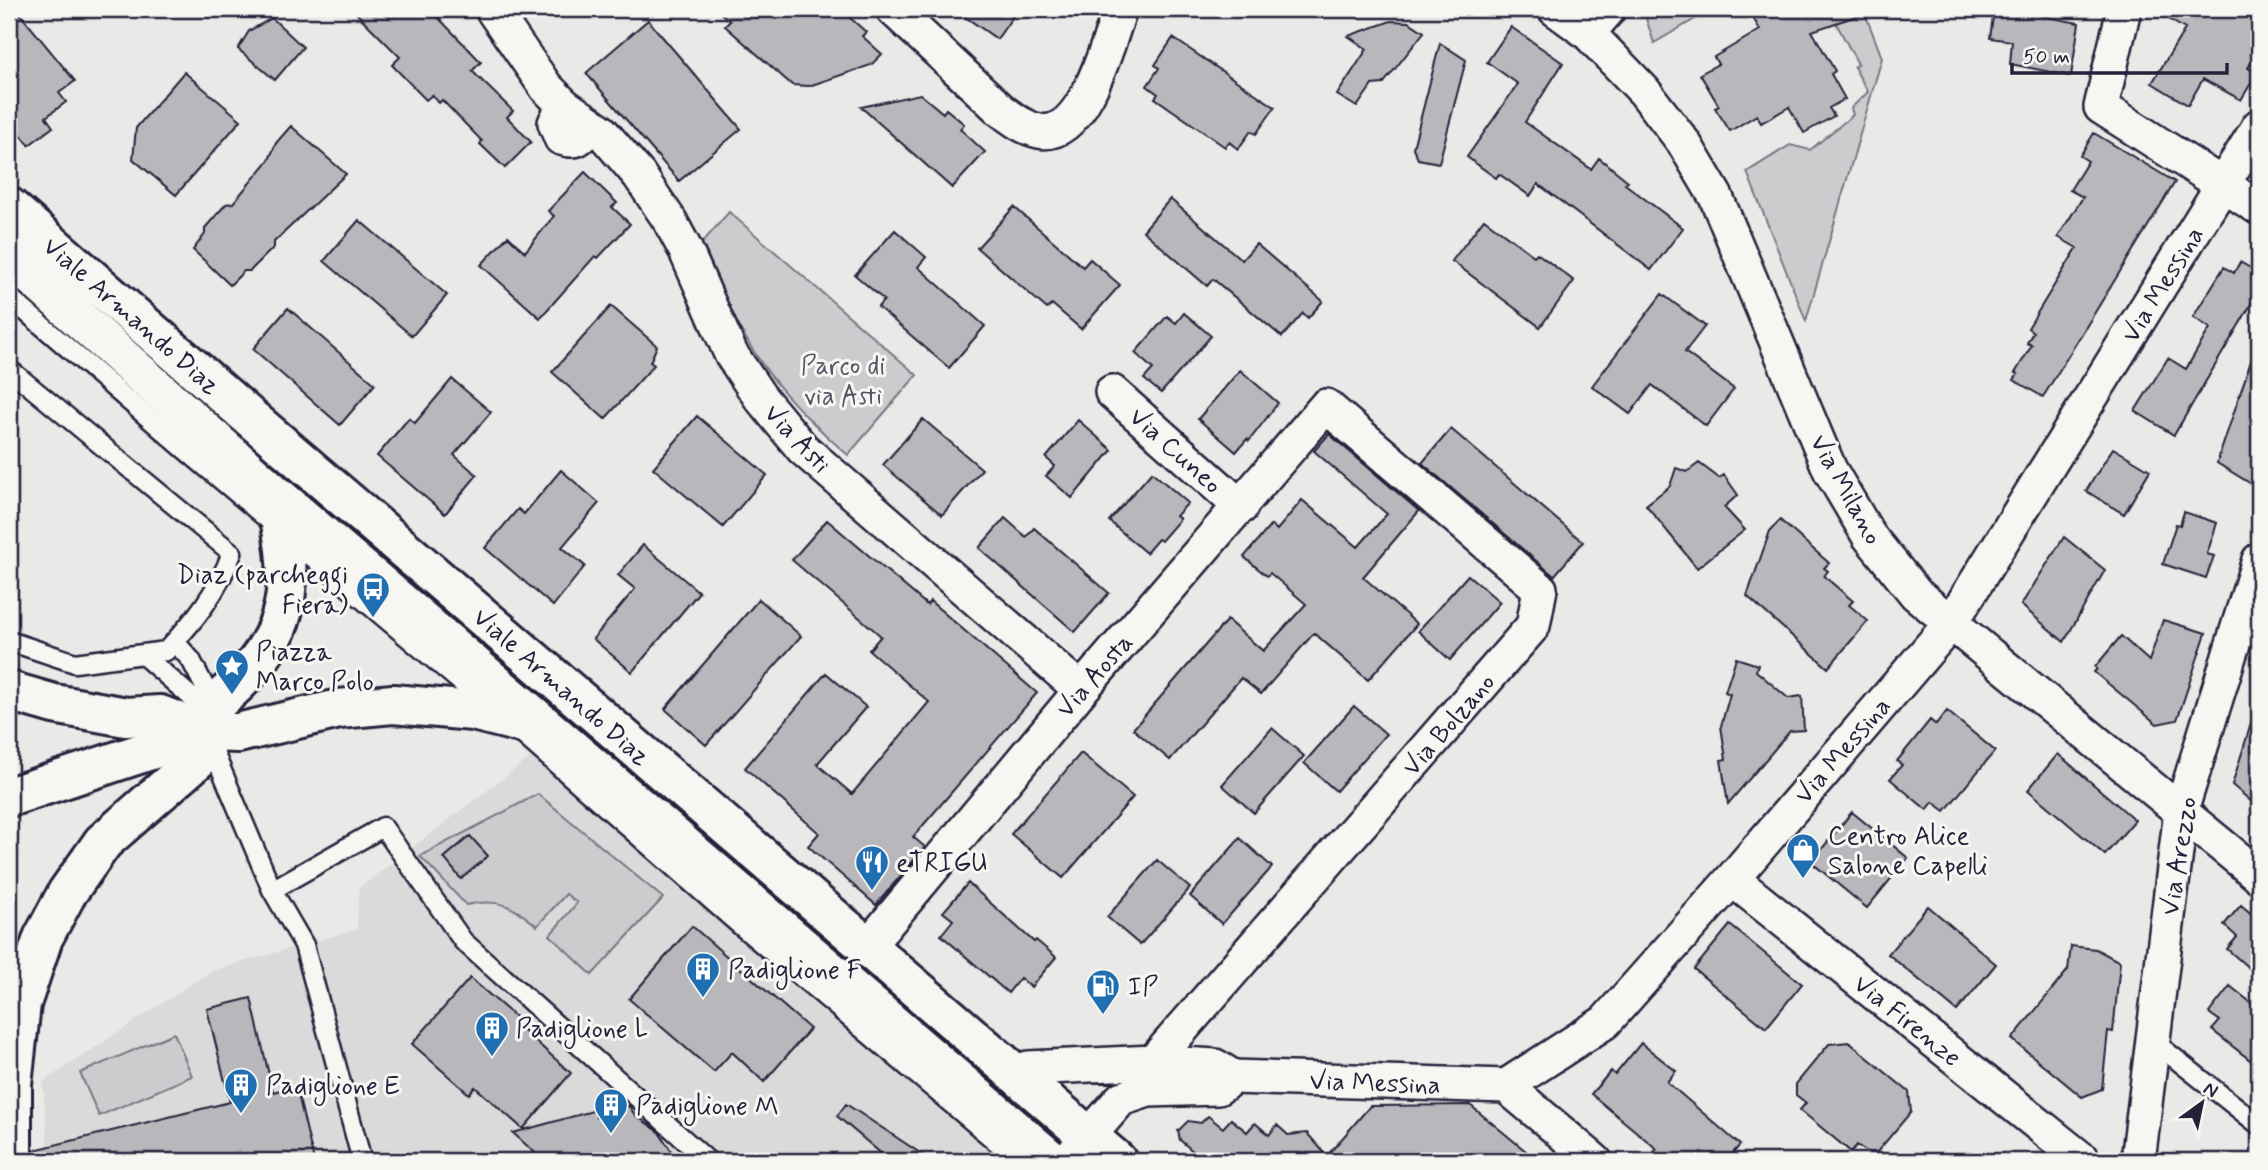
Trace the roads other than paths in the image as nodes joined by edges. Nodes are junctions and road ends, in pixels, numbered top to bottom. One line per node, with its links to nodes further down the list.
1 (492, 9): 23 (street, Via Asti)
2 (893, 9): 3 (street)
3 (1120, 9)
4 (1555, 9): 6 (street, Via Milano)
5 (2124, 9): 8 (street)
6 (1598, 21): 19 (street, Via Milano)
7 (2259, 127): 8 (street, Via Messina)
8 (2223, 186): 10 (street); 19 (street, Via Messina)
9 (9, 207): 33 (main road, Viale Armando Diaz)
10 (2259, 208)
11 (9, 256): 17 (main road, Viale Armando Diaz)
12 (9, 297): 17 (lane, Viale Armando Diaz)
13 (9, 369): 21 (lane)
14 (1112, 392): 16 (street, Via Cuneo)
15 (1326, 406): 16 (street, Via Aosta); 35 (street, Via Bolzano)
16 (1241, 507): 23 (street, Via Aosta)
17 (279, 512): 25 (main road); 26 (lane, Viale Armando Diaz); 27 (main road, Viale Armando Diaz)
18 (2259, 560): 29 (street, Via Arezzo)
19 (1951, 623): 29 (street, Via Milano); 31 (street, Via Messina)
20 (9, 641): 22 (lane)
21 (175, 642): 22 (lane); 25 (lane)
22 (143, 654): 25 (lane)
23 (1081, 690): 33 (street, Via Aosta)
24 (9, 691): 25 (main road)
25 (208, 716): 26 (main road); 28 (main road); 32 (lane); 41 (main road)
26 (508, 721): 27 (main road); 44 (lane, Viale Armando Diaz)
27 (550, 731): 45 (main road, Viale Armando Diaz)
28 (9, 797)
29 (2181, 811): 30 (street, Via Milano); 34 (street, Via Arezzo)
30 (2259, 876)
31 (1732, 879): 38 (street, Via Messina); 48 (street, Via Firenze)
32 (271, 890): 42 (lane); 43 (lane)
33 (867, 947): 36 (main road, Viale Armando Diaz)
34 (2153, 1041): 39 (lane); 49 (street, Via Arezzo)
35 (1153, 1062): 36 (street, Via Messina); 37 (street, Via Messina)
36 (1017, 1075): 40 (main road, Viale Armando Diaz)
37 (1233, 1077): 38 (street, Via Messina); 40 (street, Via Messina)
38 (1506, 1086): 47 (street)
39 (2259, 1125)
40 (1078, 1149): 46 (main road, Viale Armando Diaz)
41 (12, 1161)
42 (362, 1161)
43 (708, 1161)
44 (1019, 1161)
45 (1052, 1161)
46 (1117, 1161)
47 (1595, 1161)
48 (2084, 1161)
49 (2138, 1161)

